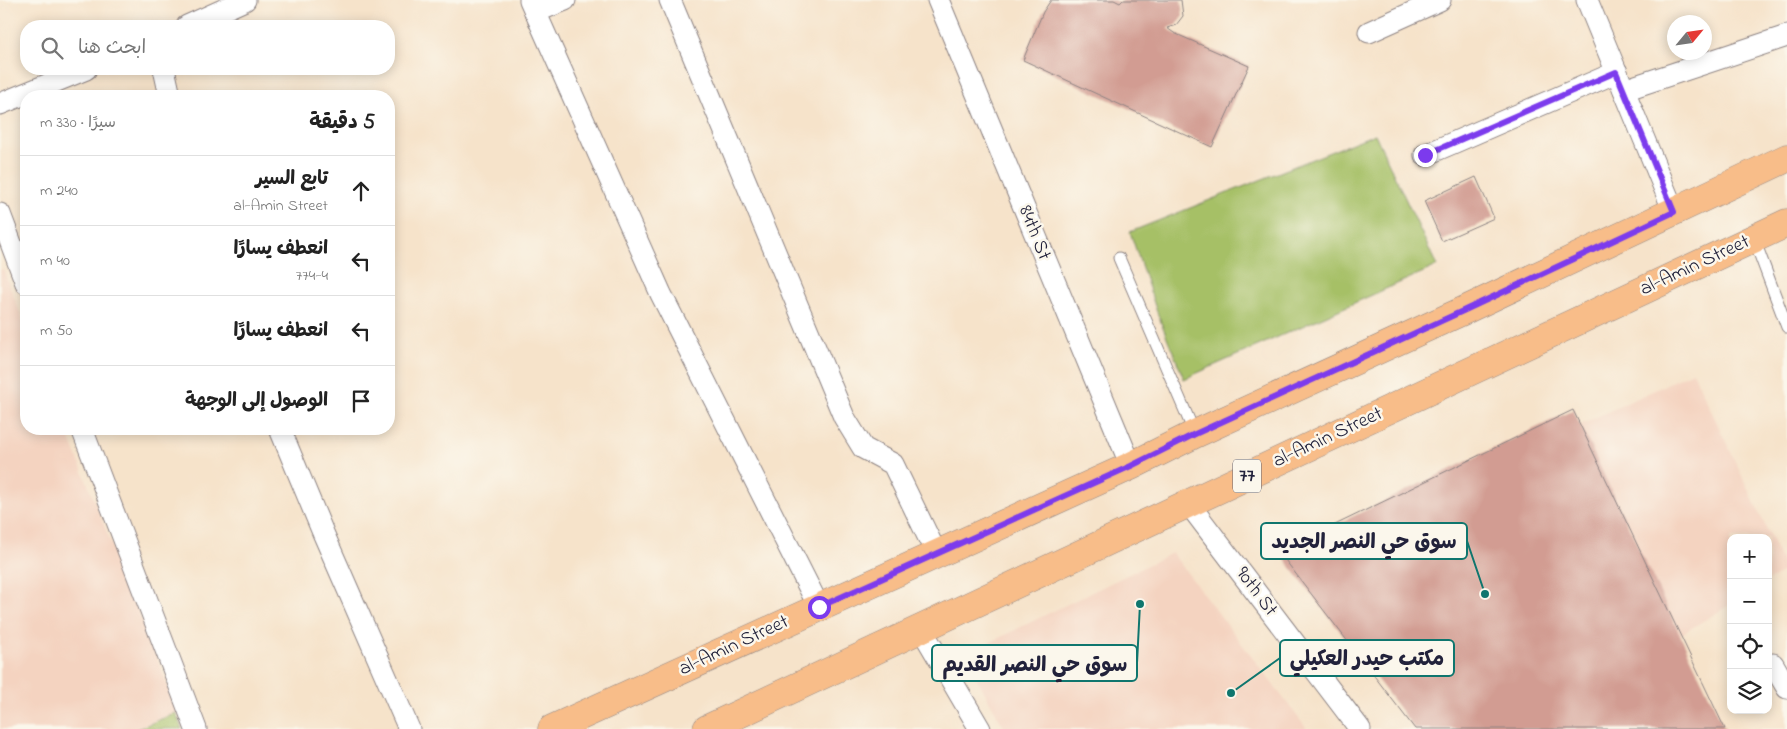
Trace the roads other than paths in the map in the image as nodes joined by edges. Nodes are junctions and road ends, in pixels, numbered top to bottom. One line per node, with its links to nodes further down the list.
1 (245, 0): 8 (street)
2 (565, 0): 7 (street)
3 (670, 0): 33 (street)
4 (938, 0): 31 (street, 84th St)
5 (1440, 0): 9 (street)
6 (1587, 0): 13 (street)
7 (532, 6): 34 (street)
8 (200, 20)
9 (1369, 32)
10 (1787, 36): 13 (street)
11 (71, 75): 14 (street)
12 (165, 75): 15 (street)
13 (1620, 81): 18 (street); 20 (street)
14 (34, 90)
15 (169, 90)
16 (20, 96): 17 (street)
17 (0, 104)
18 (1425, 155)
19 (1787, 158): 20 (main road, al-Amin Street)
20 (1674, 212): 28 (main road, al-Amin Street)
21 (0, 214): 24 (street)
22 (1787, 223): 23 (main road, al-Amin Street / 77)
23 (1754, 239): 27 (lane); 32 (main road, al-Amin Street / 77)
24 (5, 245): 26 (street)
25 (1119, 258): 28 (lane)
26 (20, 272)
27 (1787, 327)
28 (1195, 434): 31 (main road, al-Amin Street)
29 (84, 435): 38 (street)
30 (282, 435): 39 (street)
31 (1131, 466): 33 (main road, al-Amin Street)
32 (1188, 503): 35 (main road, al-Amin Street / 77); 43 (street, 90th St)
33 (936, 553): 34 (main road, al-Amin Street)
34 (819, 607): 40 (main road, al-Amin Street)
35 (922, 630): 41 (main road, al-Amin Street / 77); 42 (street)
36 (1774, 664): 37 (street)
37 (1787, 688)
38 (196, 729)
39 (409, 729)
40 (552, 729)
41 (707, 729)
42 (980, 729)
43 (1360, 729)

